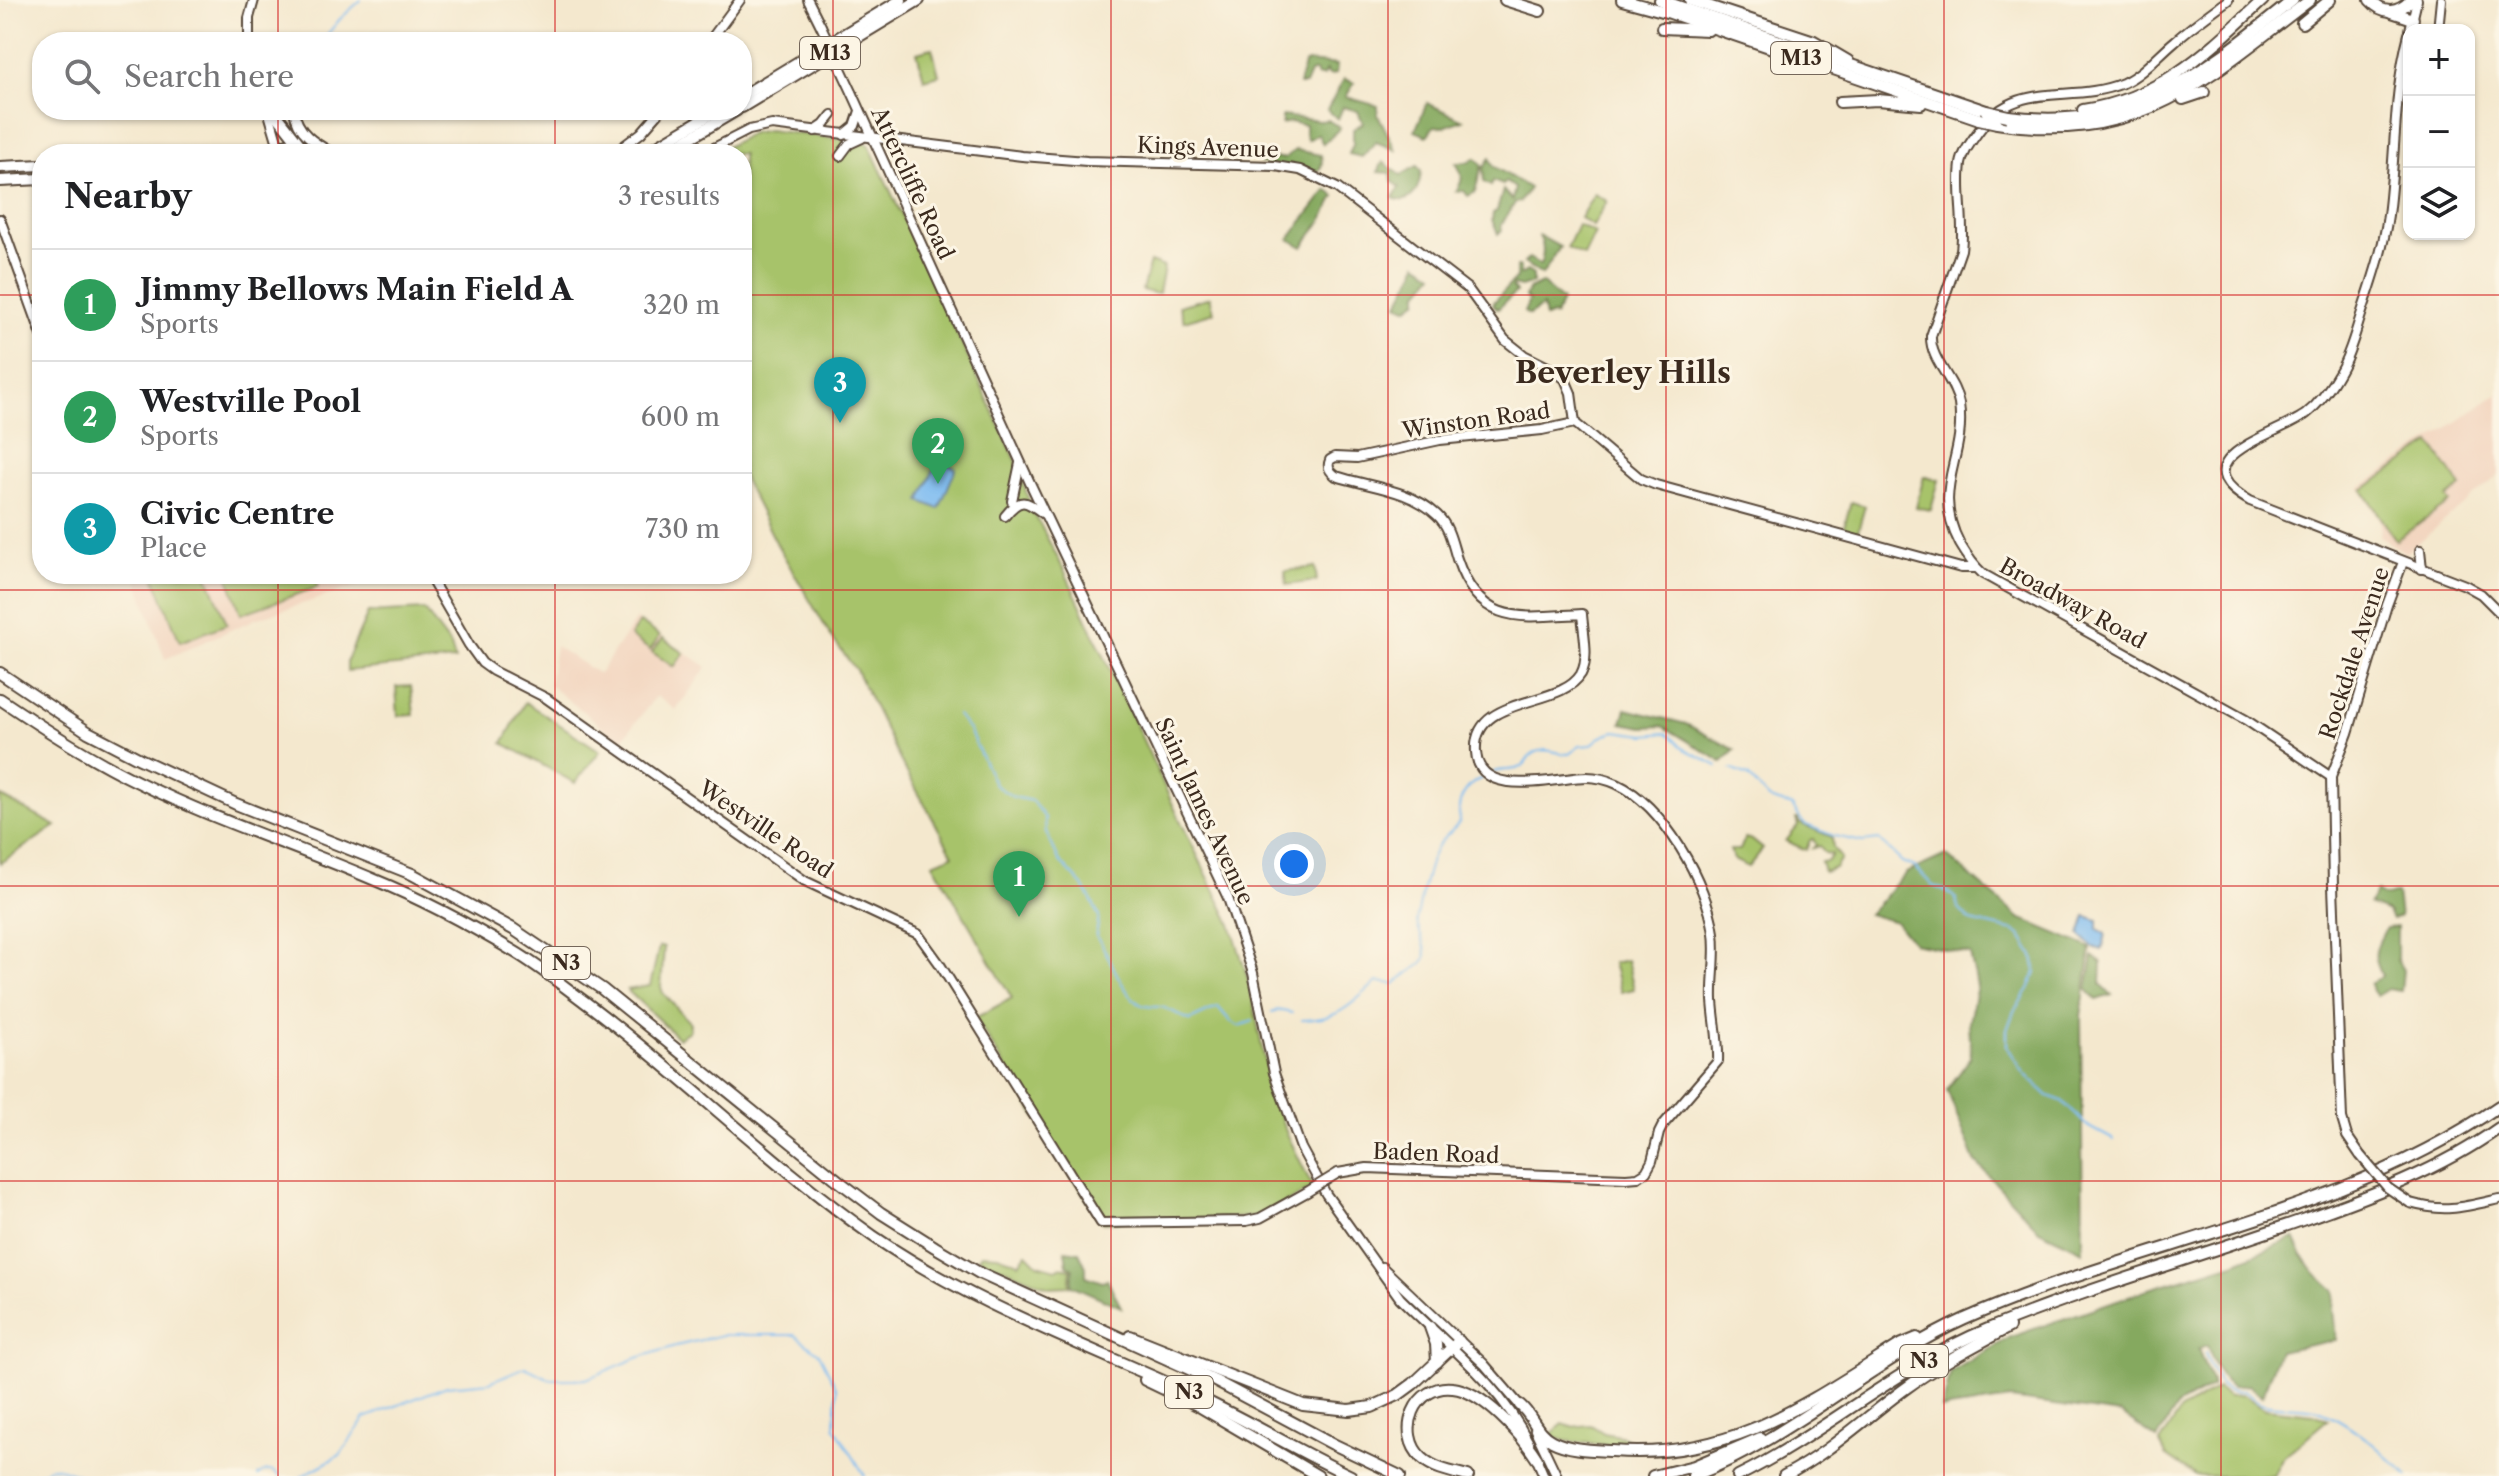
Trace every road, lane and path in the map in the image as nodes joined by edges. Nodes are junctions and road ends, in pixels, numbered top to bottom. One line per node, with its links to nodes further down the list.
1 (254, 0): 26 (street)
2 (740, 0): 27 (street)
3 (808, 0): 36 (street, Attercliffe Road, bridge)
4 (901, 0): 30 (highway, M13)
5 (919, 0): 32 (highway, M13)
6 (1505, 0): 18 (highway)
7 (1622, 0): 25 (highway, M13)
8 (1660, 0): 28 (highway, M13)
9 (1690, 0): 28 (highway)
10 (2228, 0): 77 (street, Broadway Road)
11 (2263, 0): 40 (highway)
12 (2293, 0): 40 (highway, M13)
13 (2310, 0): 47 (highway, M13)
14 (2330, 0): 20 (highway)
15 (2370, 0): 19 (highway)
16 (2414, 0): 19 (highway); 22 (street, Rockdale Avenue)
17 (2441, 0): 23 (street)
18 (1540, 11)
19 (2390, 12): 21 (highway)
20 (2302, 23)
21 (2406, 24)
22 (2411, 24)
23 (2439, 24)
24 (1662, 28): 25 (highway)
25 (1720, 30): 35 (highway, M13)
26 (249, 32)
27 (716, 32)
28 (1861, 70): 39 (highway, M13)
29 (2403, 75): 75 (street, Rockdale Avenue)
30 (752, 90)
31 (2204, 92): 47 (highway)
32 (752, 101)
33 (1859, 101): 34 (highway); 35 (highway); 37 (highway)
34 (1840, 102)
35 (1931, 104): 39 (highway, M13)
36 (860, 111): 49 (street); 51 (street, Attercliffe Road)
37 (1854, 114)
38 (832, 115): 48 (street)
39 (1982, 115): 40 (highway, M13, bridge); 47 (highway, M13, bridge)
40 (2022, 118)
41 (272, 120): 53 (street)
42 (279, 120): 54 (highway)
43 (296, 120): 55 (street)
44 (652, 120): 56 (street)
45 (701, 120): 57 (highway)
46 (720, 120): 58 (highway)
47 (2078, 126)
48 (814, 131): 49 (street, Kings Avenue); 59 (street, Kings Avenue)
49 (843, 135): 50 (street, Kings Avenue)
50 (862, 138): 51 (street, Kings Avenue); 60 (street)
51 (873, 139): 52 (street, Kings Avenue); 61 (street, Attercliffe Road)
52 (902, 141): 61 (street); 69 (street, Kings Avenue)
53 (278, 144)
54 (301, 144)
55 (320, 144)
56 (626, 144)
57 (661, 144)
58 (680, 144)
59 (720, 144)
60 (840, 156)
61 (882, 156): 68 (street, Attercliffe Road)
62 (32, 165): 63 (highway)
63 (0, 167)
64 (32, 179): 65 (highway)
65 (0, 181)
66 (0, 219): 67 (street)
67 (32, 307)
68 (985, 382): 70 (street, Saint James Avenue)
69 (1575, 423): 77 (street, Winston Road); 85 (street, Winston Road)
70 (1020, 463): 71 (street); 72 (street, Saint James Avenue)
71 (1012, 501)
72 (1045, 514): 73 (street); 90 (street, Saint James Avenue)
73 (1005, 516)
74 (2420, 550): 78 (street)
75 (2385, 554): 76 (street, Rockdale Avenue); 79 (street)
76 (2403, 562): 78 (street); 79 (street, Rockdale Avenue)
77 (1976, 568): 84 (street, Broadway Road)
78 (2422, 569): 81 (street)
79 (2396, 580): 84 (street, Rockdale Avenue)
80 (434, 584): 89 (street, Westville Road)
81 (2499, 612)
82 (0, 673): 92 (highway, N3)
83 (0, 699): 96 (highway, N3)
84 (2331, 777): 88 (street, Rockdale Avenue, bridge)
85 (1718, 1061): 89 (street, Baden Road, bridge)
86 (2499, 1106): 94 (highway, N3)
87 (2499, 1128): 91 (highway, N3)
88 (2499, 1199)
89 (1101, 1223)
90 (1373, 1257): 93 (street, Saint James Avenue); 95 (street, Saint James Avenue)
91 (2038, 1310): 101 (highway); 110 (highway, N3)
92 (1089, 1323): 97 (highway); 104 (highway, N3)
93 (1430, 1327): 95 (street, Saint James Avenue); 97 (highway)
94 (1945, 1328): 98 (highway, N3); 99 (highway)
95 (1455, 1344): 97 (highway); 99 (street, Saint James Avenue); 100 (street, Saint James Avenue)
96 (1104, 1355): 102 (highway); 103 (highway, N3)
97 (1437, 1362)
98 (1827, 1402): 108 (highway); 109 (highway, N3)
99 (1520, 1405): 107 (street, Saint James Avenue)
100 (1537, 1459): 105 (highway); 106 (street, Saint James Avenue)
101 (1789, 1474)
102 (1318, 1476)
103 (1351, 1476)
104 (1400, 1476)
105 (1468, 1476)
106 (1544, 1476)
107 (1557, 1476)
108 (1653, 1476)
109 (1693, 1476)
110 (1738, 1476)

